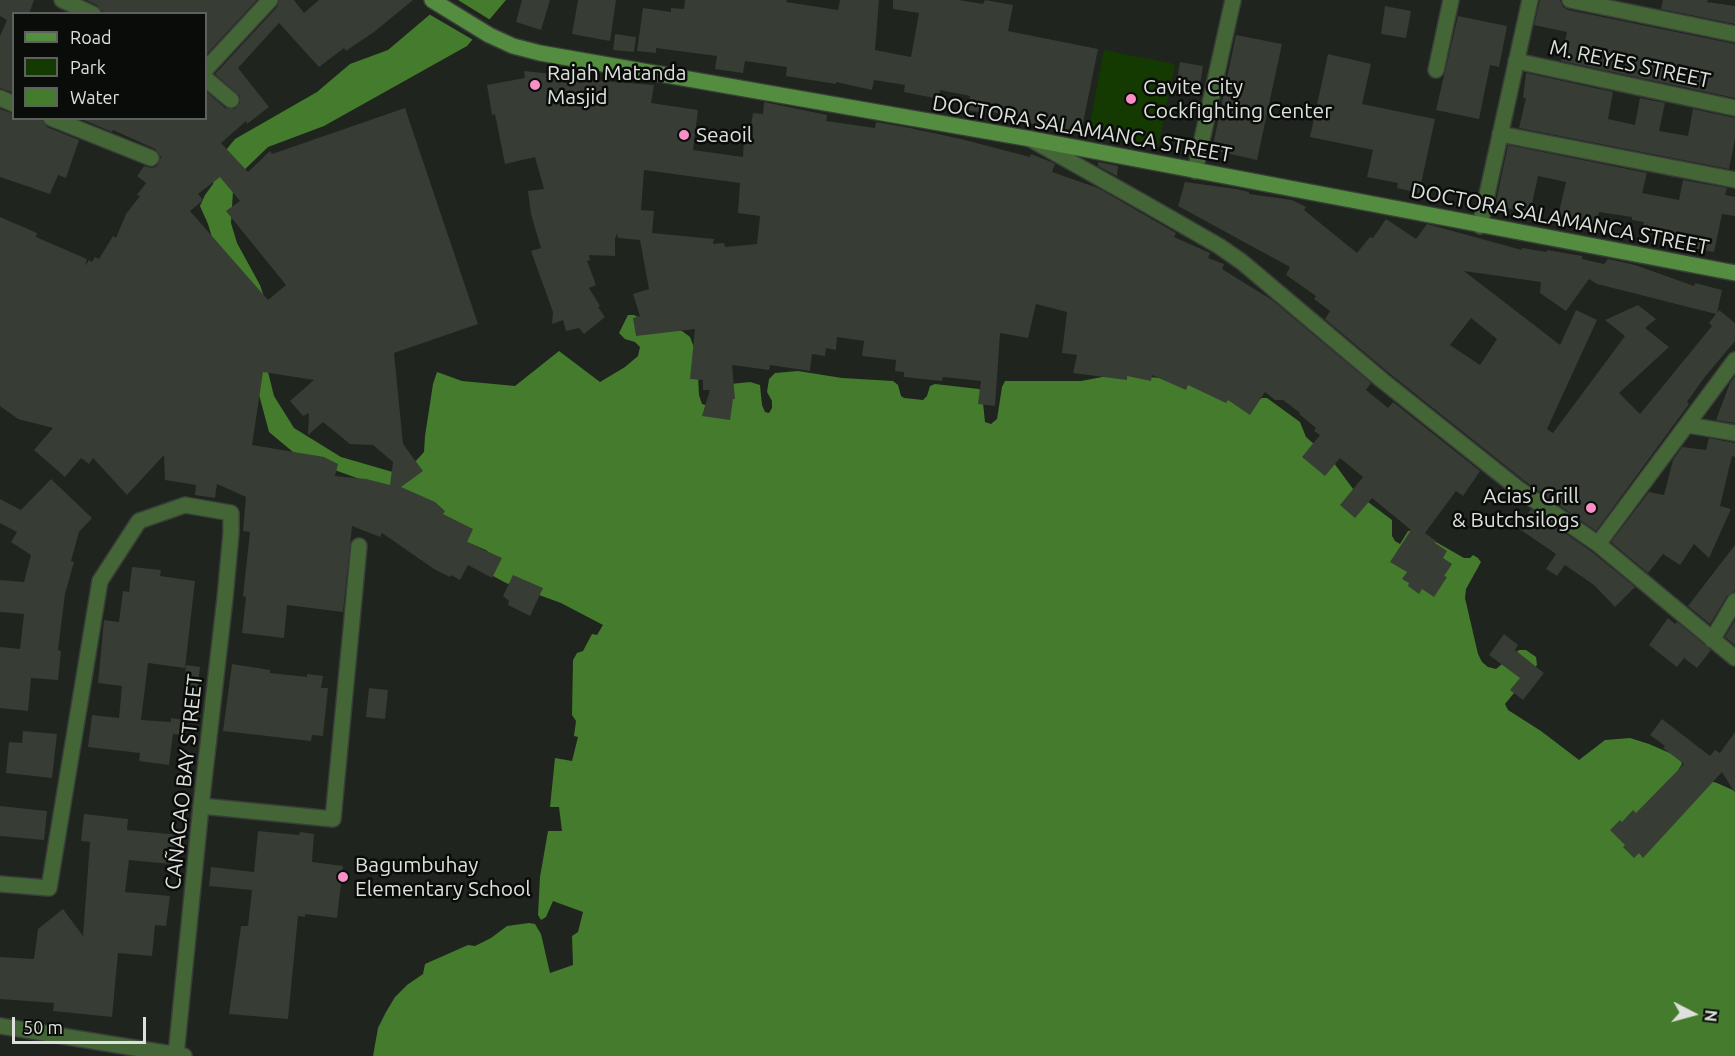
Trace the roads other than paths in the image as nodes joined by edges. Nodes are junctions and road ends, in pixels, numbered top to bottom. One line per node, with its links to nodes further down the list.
1 (62, 0): 8 (street)
2 (270, 0): 11 (street)
3 (432, 0): 18 (main road, DOCTORA SALAMANCA STREET)
4 (1233, 0): 20 (street)
5 (1451, 0): 12 (street)
6 (1530, 0): 10 (street)
7 (1569, 0): 9 (street)
8 (89, 12)
9 (1735, 34)
10 (1516, 61): 15 (street, M. REYES STREET); 17 (street)
11 (207, 68)
12 (1436, 70)
13 (207, 80): 14 (street)
14 (231, 100)
15 (1735, 108)
16 (56, 120): 19 (street)
17 (1500, 134): 21 (street); 22 (street)
18 (1031, 139): 20 (main road, DOCTORA SALAMANCA STREET); 27 (street)
19 (151, 158)
20 (1195, 171): 22 (main road, DOCTORA SALAMANCA STREET)
21 (1735, 180)
22 (1480, 226): 23 (main road, DOCTORA SALAMANCA STREET)
23 (1735, 273)
24 (1735, 360): 25 (street)
25 (1688, 425): 26 (street); 27 (street)
26 (1735, 434)
27 (1598, 544): 30 (street)
28 (359, 546): 32 (street)
29 (1735, 601): 30 (street)
30 (1712, 640): 31 (street)
31 (1735, 658)
32 (201, 806): 33 (street, CAÑACAO BAY STREET); 35 (street, CAÑACAO BAY STREET)
33 (0, 884)
34 (0, 1026): 35 (street)
35 (180, 1055)

